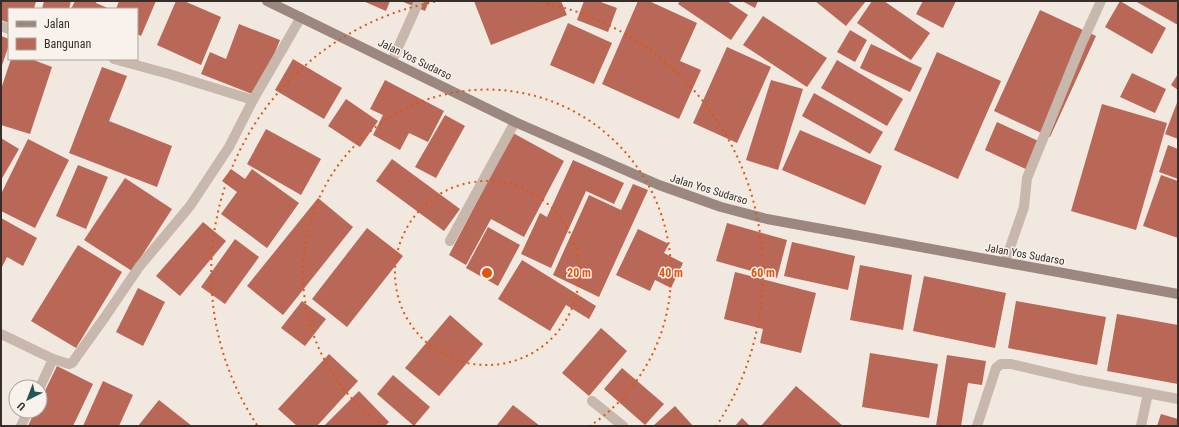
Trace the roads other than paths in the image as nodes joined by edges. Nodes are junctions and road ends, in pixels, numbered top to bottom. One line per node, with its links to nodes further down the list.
1 (267, 1): 4 (street, Jalan Yos Sudarso)
2 (419, 1): 6 (street)
3 (1101, 1): 10 (street)
4 (301, 17): 6 (street, Jalan Yos Sudarso); 7 (street)
5 (118, 60): 7 (street)
6 (392, 61): 8 (street, Jalan Yos Sudarso)
7 (252, 100): 13 (street)
8 (515, 122): 9 (street); 10 (street, Jalan Yos Sudarso)
9 (450, 241)
10 (1005, 262): 11 (street, Jalan Yos Sudarso)
11 (1178, 294)
12 (1, 334): 13 (street)
13 (53, 359): 14 (street)
14 (44, 379)
15 (1148, 393): 16 (street); 19 (street); 20 (street)
16 (1178, 399)
17 (592, 401): 18 (street)
18 (623, 426)
19 (977, 426)
20 (1141, 426)

